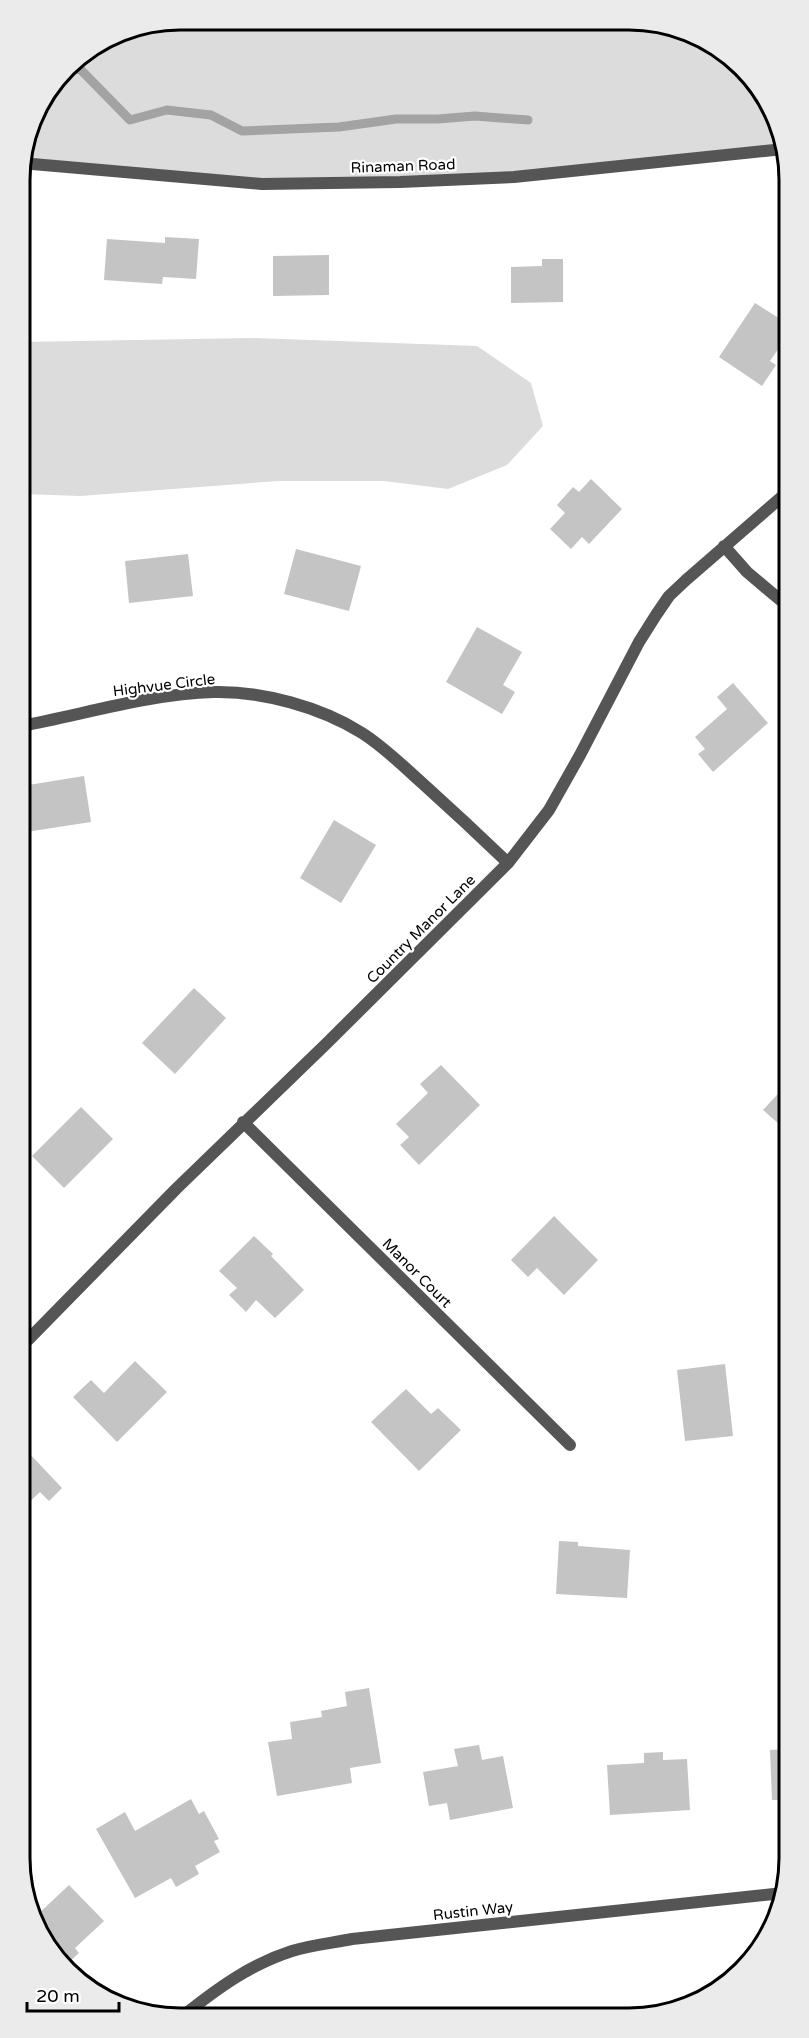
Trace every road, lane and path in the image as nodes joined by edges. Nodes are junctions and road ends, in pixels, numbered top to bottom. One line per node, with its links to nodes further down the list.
1 (776, 150): 2 (street, Rinaman Road)
2 (31, 164)
3 (779, 499): 4 (street, Country Manor Lane)
4 (724, 546): 5 (street); 7 (street, Country Manor Lane)
5 (779, 598)
6 (30, 724): 7 (street, Highvue Circle)
7 (508, 863): 8 (street, Country Manor Lane)
8 (243, 1122): 9 (street, Country Manor Lane); 10 (street, Manor Court)
9 (30, 1338)
10 (570, 1445)
11 (775, 1894): 12 (street, Rustin Way)
12 (193, 2008)

